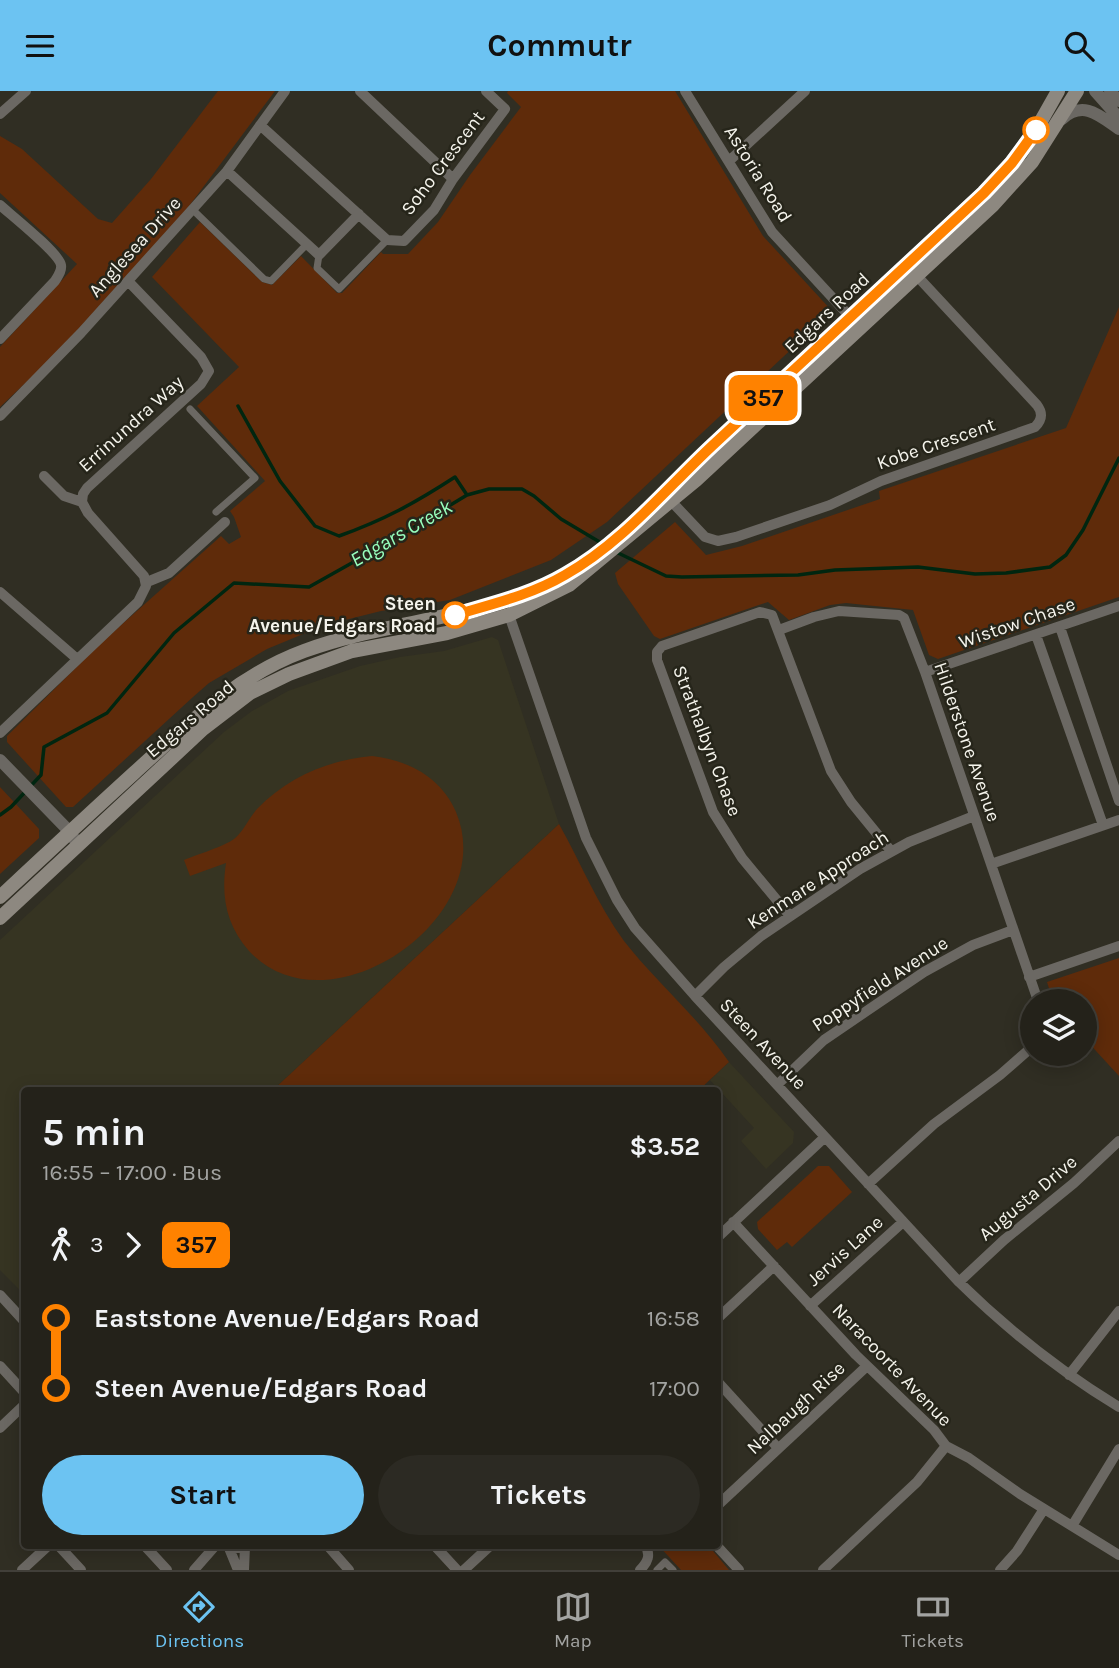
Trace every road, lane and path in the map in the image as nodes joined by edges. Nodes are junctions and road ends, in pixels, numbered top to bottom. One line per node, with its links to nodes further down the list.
1 (26, 91): 12 (street)
2 (285, 91): 15 (street, Anglesea Drive)
3 (360, 91): 19 (street)
4 (486, 91): 19 (street, Soho Crescent)
5 (685, 91): 17 (street, Astoria Road)
6 (805, 91): 17 (street)
7 (1058, 91): 28 (main road, Edgars Road)
8 (1077, 91): 14 (main road, Edgars Road)
9 (1095, 91): 13 (street)
10 (1110, 91): 11 (street)
11 (1119, 101)
12 (0, 114)
13 (1119, 118)
14 (1059, 122): 16 (street); 26 (main road, Edgars Road)
15 (260, 125): 18 (street, Anglesea Drive); 22 (street)
16 (1119, 129)
17 (729, 162): 28 (street, Astoria Road)
18 (226, 171): 21 (street, Anglesea Drive); 24 (street)
19 (453, 179): 23 (street, Soho Crescent)
20 (0, 205): 29 (street)
21 (192, 209): 24 (street); 27 (street, Anglesea Drive)
22 (359, 214): 23 (street); 25 (street)
23 (387, 240): 25 (street)
24 (306, 245): 25 (street)
25 (319, 255)
26 (917, 276): 28 (main road, Edgars Road); 33 (street, Kobe Crescent)
27 (128, 281): 31 (street, Anglesea Drive); 34 (street, Errinundra Way)
28 (855, 323): 33 (main road, Edgars Road); 37 (main road, Edgars Road)
29 (0, 339)
30 (190, 409): 35 (street)
31 (0, 416)
32 (44, 476): 34 (street)
33 (671, 501): 37 (main road, Edgars Road)
34 (82, 502): 38 (street)
35 (216, 512)
36 (225, 522): 38 (street)
37 (631, 530): 41 (main road, Edgars Road)
38 (147, 582): 45 (street)
39 (0, 592): 45 (street)
40 (1119, 606): 42 (street, Wistow Chase)
41 (506, 608): 55 (main road, Edgars Road); 65 (street, Steen Avenue)
42 (1060, 627): 44 (street, Wistow Chase); 51 (street)
43 (779, 630): 46 (street, Hilderstone Avenue); 56 (street); 59 (street, Strathalbyn Chase)
44 (1036, 635): 46 (street, Wistow Chase); 54 (street)
45 (76, 658): 47 (street)
46 (925, 672): 52 (street, Hilderstone Avenue)
47 (0, 733)
48 (0, 760): 50 (street)
49 (0, 769): 50 (street)
50 (17, 782): 55 (street)
51 (1119, 801)
52 (974, 816): 56 (street, Kenmare Approach); 57 (street, Hilderstone Avenue)
53 (1118, 823): 54 (street)
54 (1103, 825): 57 (street)
55 (70, 838): 58 (main road, Edgars Road); 60 (main road, Edgars Road)
56 (891, 851): 59 (street, Kenmare Approach)
57 (991, 865): 61 (street, Hilderstone Avenue)
58 (0, 897)
59 (790, 916): 65 (street, Kenmare Approach)
60 (0, 918)
61 (1013, 930): 63 (street, Hilderstone Avenue); 67 (street, Poppyfield Avenue)
62 (1119, 946): 63 (street)
63 (1029, 977): 64 (street, Hilderstone Avenue)
64 (1034, 989)
65 (695, 996): 67 (street, Steen Avenue)
66 (1020, 1057): 70 (street)
67 (777, 1085): 68 (street, Steen Avenue)
68 (825, 1137): 70 (street, Steen Avenue); 71 (street)
69 (1119, 1141): 75 (street, Augusta Drive)
70 (868, 1184): 72 (street, Steen Avenue)
71 (733, 1222): 73 (street); 74 (street, Naracoorte Avenue)
72 (903, 1222): 75 (street, Steen Avenue); 77 (street, Jervis Lane)
73 (721, 1234)
74 (774, 1266): 77 (street, Naracoorte Avenue); 79 (street)
75 (959, 1282): 83 (street, Steen Avenue)
76 (0, 1294): 80 (street)
77 (810, 1306): 82 (street, Naracoorte Avenue)
78 (1119, 1311): 83 (street)
79 (721, 1315)
80 (21, 1318)
81 (0, 1366): 85 (street)
82 (867, 1366): 89 (street, Naracoorte Avenue); 90 (street, Nalbaugh Rise)
83 (1069, 1375): 86 (street, Steen Avenue)
84 (721, 1385): 90 (street)
85 (21, 1389)
86 (1119, 1407)
87 (21, 1411): 88 (street)
88 (0, 1428)
89 (946, 1446): 93 (street, Naracoorte Avenue); 120 (street)
90 (778, 1448): 92 (street, Nalbaugh Rise)
91 (1119, 1449): 94 (street)
92 (721, 1502)
93 (1044, 1509): 94 (street, Naracoorte Avenue); 121 (street)
94 (1072, 1527): 106 (street, Naracoorte Avenue)
95 (45, 1549): 107 (street)
96 (62, 1549): 108 (street)
97 (148, 1549): 109 (street)
98 (212, 1549): 110 (street)
99 (227, 1549): 111 (street)
100 (246, 1549): 112 (street)
101 (331, 1549): 113 (street)
102 (438, 1549): 114 (street)
103 (487, 1549): 115 (street)
104 (647, 1549): 116 (street)
105 (720, 1549): 119 (street)
106 (1119, 1555)
107 (22, 1570)
108 (81, 1570)
109 (167, 1570)
110 (194, 1570)
111 (238, 1570)
112 (244, 1570)
113 (349, 1570)
114 (457, 1570)
115 (464, 1570)
116 (640, 1570)
117 (657, 1570): 118 (street)
118 (673, 1570)
119 (738, 1570)
120 (824, 1570)
121 (999, 1570)

